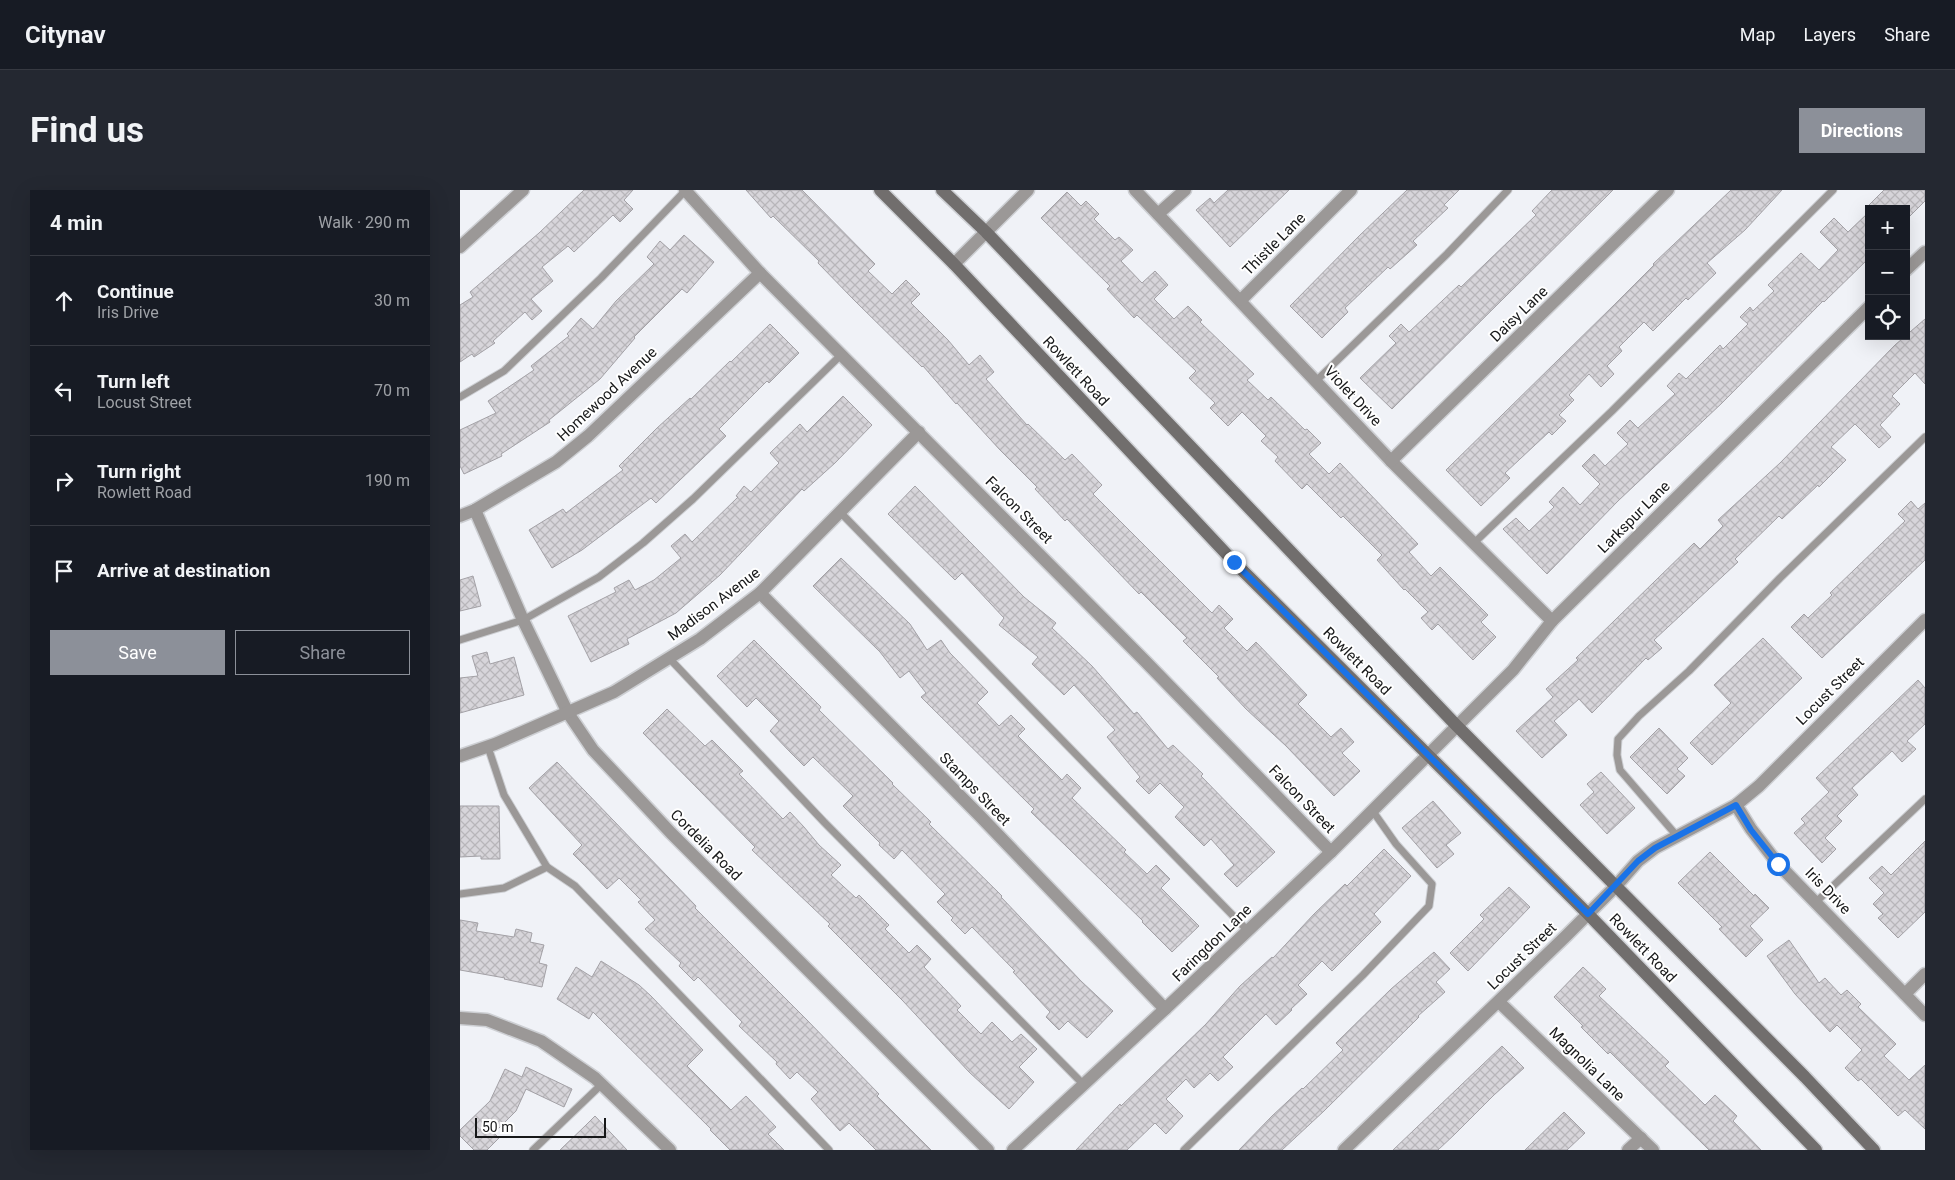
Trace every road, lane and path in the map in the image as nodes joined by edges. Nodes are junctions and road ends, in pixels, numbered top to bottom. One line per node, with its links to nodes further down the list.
1 (523, 190): 14 (street)
2 (685, 190): 18 (street, Falcon Street); 23 (lane)
3 (880, 190): 16 (main road, Rowlett Road)
4 (942, 190): 13 (main road, Rowlett Road)
5 (1028, 190): 13 (street)
6 (1135, 190): 12 (street, Violet Drive)
7 (1185, 190): 12 (street)
8 (1350, 190): 19 (street, Thistle Lane)
9 (1508, 190): 22 (lane)
10 (1668, 190): 26 (street, Daisy Lane)
11 (1833, 190): 30 (lane)
12 (1158, 214): 19 (street, Violet Drive)
13 (986, 232): 16 (street); 38 (main road, Rowlett Road)
14 (460, 247)
15 (1925, 252): 17 (street)
16 (954, 264): 40 (main road, Rowlett Road)
17 (1910, 266)
18 (760, 273): 21 (street, Falcon Street); 27 (street, Homewood Avenue)
19 (1241, 300): 22 (street, Violet Drive)
20 (1865, 311): 34 (street, Larkspur Lane)
21 (842, 354): 24 (street, Falcon Street); 32 (lane)
22 (1316, 381): 26 (street, Violet Drive)
23 (460, 396)
24 (919, 432): 28 (street, Madison Avenue); 46 (street, Falcon Street)
25 (1925, 437): 45 (lane)
26 (1391, 461): 30 (street, Violet Drive)
27 (475, 510): 29 (street, Homewood Avenue); 32 (street, Cordelia Road)
28 (840, 512): 31 (street, Madison Avenue); 52 (lane)
29 (460, 516)
30 (1474, 543): 34 (street, Violet Drive)
31 (760, 593): 36 (street, Madison Avenue); 56 (street, Stamps Street)
32 (523, 620): 35 (lane); 37 (street, Cordelia Road)
33 (1925, 620): 43 (street, Locust Street)
34 (1552, 621): 38 (street, Larkspur Lane)
35 (460, 640)
36 (670, 658): 37 (street, Madison Avenue); 60 (lane)
37 (568, 713): 39 (street, Madison Avenue); 65 (street, Cordelia Road)
38 (1456, 724): 40 (street, Larkspur Lane); 48 (main road, Rowlett Road)
39 (488, 747): 41 (street, Madison Avenue); 47 (lane)
40 (1428, 754): 44 (street, Faringdon Lane); 51 (main road, Rowlett Road)
41 (460, 756)
42 (1925, 799): 50 (lane)
43 (1736, 805): 45 (street, Locust Street); 50 (street, Iris Drive)
44 (1372, 810): 46 (street, Faringdon Lane); 67 (lane)
45 (1678, 836): 48 (street, Locust Street)
46 (1331, 852): 52 (street, Faringdon Lane)
47 (548, 868): 49 (lane); 64 (lane)
48 (1616, 886): 51 (street, Locust Street); 72 (main road, Rowlett Road)
49 (460, 894)
50 (1816, 902): 54 (street, Iris Drive)
51 (1588, 914): 55 (street, Locust Street); 71 (main road, Rowlett Road)
52 (1248, 931): 56 (street, Faringdon Lane)
53 (1925, 974): 54 (street)
54 (1905, 994): 57 (street, Iris Drive)
55 (1499, 1002): 61 (street, Magnolia Lane); 68 (street, Locust Street)
56 (1165, 1010): 60 (street, Faringdon Lane)
57 (1925, 1015)
58 (460, 1018): 59 (street)
59 (602, 1084): 62 (lane); 63 (street)
60 (1084, 1084): 66 (street, Faringdon Lane)
61 (1641, 1138): 69 (street); 70 (street, Magnolia Lane)
62 (533, 1150)
63 (670, 1150)
64 (829, 1150)
65 (988, 1150)
66 (1013, 1150)
67 (1184, 1150)
68 (1344, 1150)
69 (1628, 1150)
70 (1653, 1150)
71 (1816, 1150)
72 (1874, 1150)

